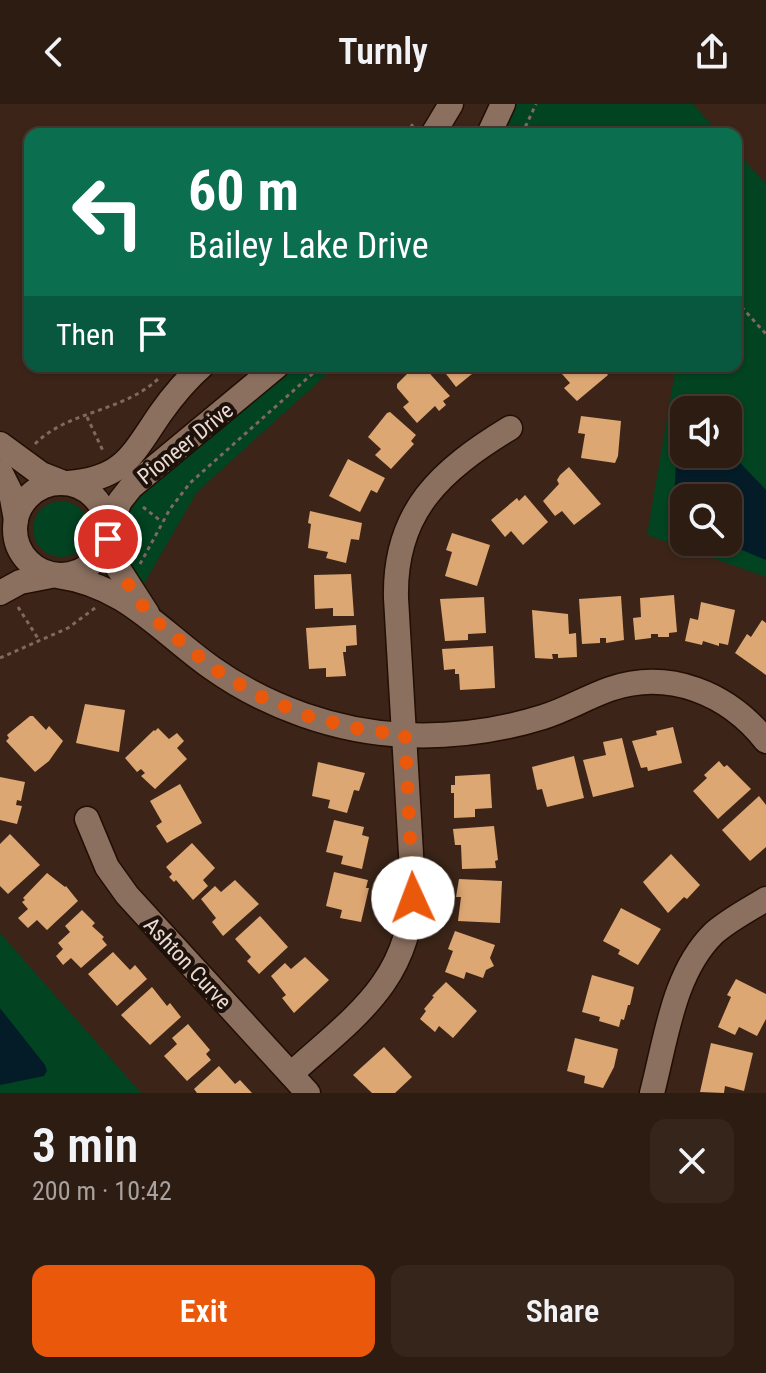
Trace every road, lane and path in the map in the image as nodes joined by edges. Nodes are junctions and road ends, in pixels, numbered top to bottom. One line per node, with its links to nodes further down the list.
1 (451, 104): 6 (street)
2 (503, 104): 7 (street)
3 (536, 104): 8 (path)
4 (419, 113): 5 (path)
5 (410, 128)
6 (437, 128)
7 (492, 128)
8 (525, 128)
9 (742, 308): 10 (path)
10 (766, 334)
11 (196, 372): 19 (street, Pioneer Drive)
12 (270, 372): 21 (street, Pioneer Drive)
13 (314, 372): 23 (path)
14 (166, 373): 17 (path)
15 (510, 428): 30 (street)
16 (0, 444): 19 (street)
17 (33, 448)
18 (0, 471): 20 (street)
19 (65, 483): 20 (street); 21 (street)
20 (16, 520): 22 (street); 24 (street)
21 (107, 533): 24 (street); 27 (street)
22 (0, 547)
23 (137, 568)
24 (57, 575): 25 (street); 27 (street)
25 (3, 591): 28 (path)
26 (100, 603): 28 (path)
27 (149, 615): 30 (street)
28 (39, 640): 29 (path)
29 (0, 658)
30 (405, 735): 31 (street); 34 (street)
31 (766, 741)
32 (87, 819): 34 (street, Ashton Curve)
33 (766, 899): 36 (street)
34 (291, 1074): 35 (street, Ashton Curve)
35 (308, 1093)
36 (652, 1093)

